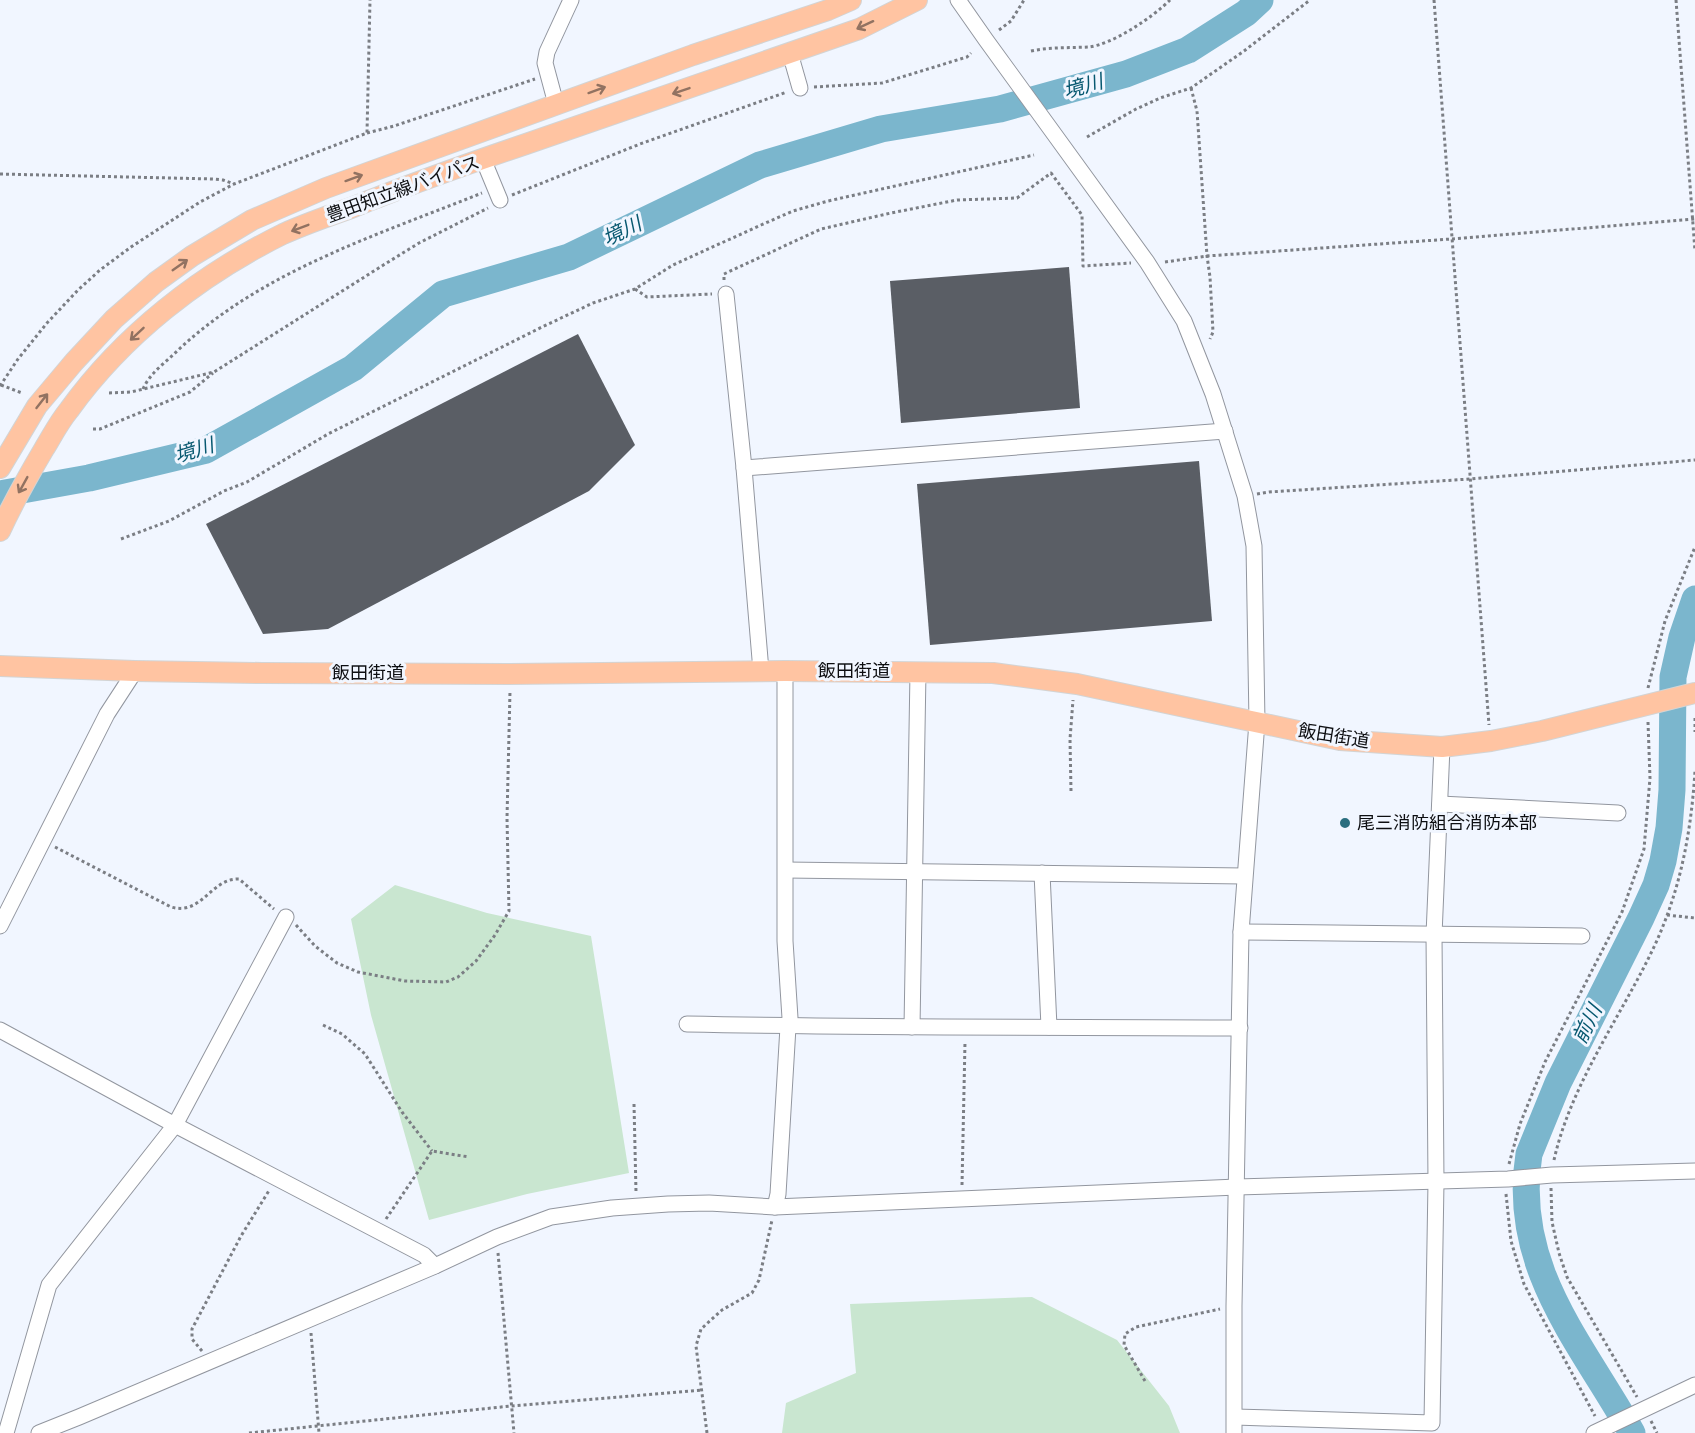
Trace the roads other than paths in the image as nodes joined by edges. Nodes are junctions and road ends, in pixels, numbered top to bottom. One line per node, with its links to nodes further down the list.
1 (571, 0): 7 (street)
2 (851, 0): 7 (main road, 豊田知立線バイパス, one-way to 2)
3 (917, 0): 5 (main road, 豊田知立線バイパス, one-way to 5)
4 (958, 0): 11 (street)
5 (790, 53): 6 (street); 8 (main road, 豊田知立線バイパス, one-way to 8)
6 (800, 88)
7 (556, 104): 12 (main road, 豊田知立線バイパス, one-way to 7)
8 (483, 159): 9 (street); 14 (main road, 豊田知立線バイパス, one-way to 14)
9 (497, 194)
10 (726, 294): 13 (street)
11 (1225, 431): 13 (street); 21 (street)
12 (0, 468)
13 (744, 468): 17 (street)
14 (0, 531)
15 (0, 666): 16 (main road, 飯田街道)
16 (135, 671): 17 (main road, 飯田街道); 30 (street)
17 (761, 671): 18 (main road, 飯田街道)
18 (785, 671): 19 (main road, 飯田街道); 25 (street)
19 (918, 672): 21 (main road, 飯田街道); 26 (street)
20 (1693, 694): 22 (main road, 飯田街道)
21 (1257, 722): 22 (main road, 飯田街道); 28 (street)
22 (1442, 747): 23 (street)
23 (1440, 804): 24 (street); 32 (street)
24 (1618, 813)
25 (786, 870): 26 (street); 35 (street)
26 (915, 871): 27 (street); 36 (street)
27 (1042, 873): 28 (street); 37 (street)
28 (1244, 876): 31 (street)
29 (286, 917): 40 (street)
30 (0, 926)
31 (1241, 932): 32 (street); 38 (street)
32 (1434, 935): 33 (street); 42 (street)
33 (1582, 936)
34 (687, 1024): 35 (street)
35 (788, 1027): 36 (street); 44 (street)
36 (912, 1027): 37 (street)
37 (1049, 1027): 38 (street)
38 (1240, 1028): 43 (street)
39 (0, 1030): 40 (street)
40 (175, 1125): 45 (street); 49 (street)
41 (1695, 1171): 42 (street)
42 (1436, 1182): 43 (street); 47 (street)
43 (1236, 1187): 44 (street); 47 (street)
44 (775, 1207): 45 (street)
45 (435, 1266): 50 (street)
46 (1695, 1385): 48 (street)
47 (1234, 1417): 51 (street)
48 (1598, 1431)
49 (6, 1433)
50 (39, 1433)
51 (1234, 1433)

